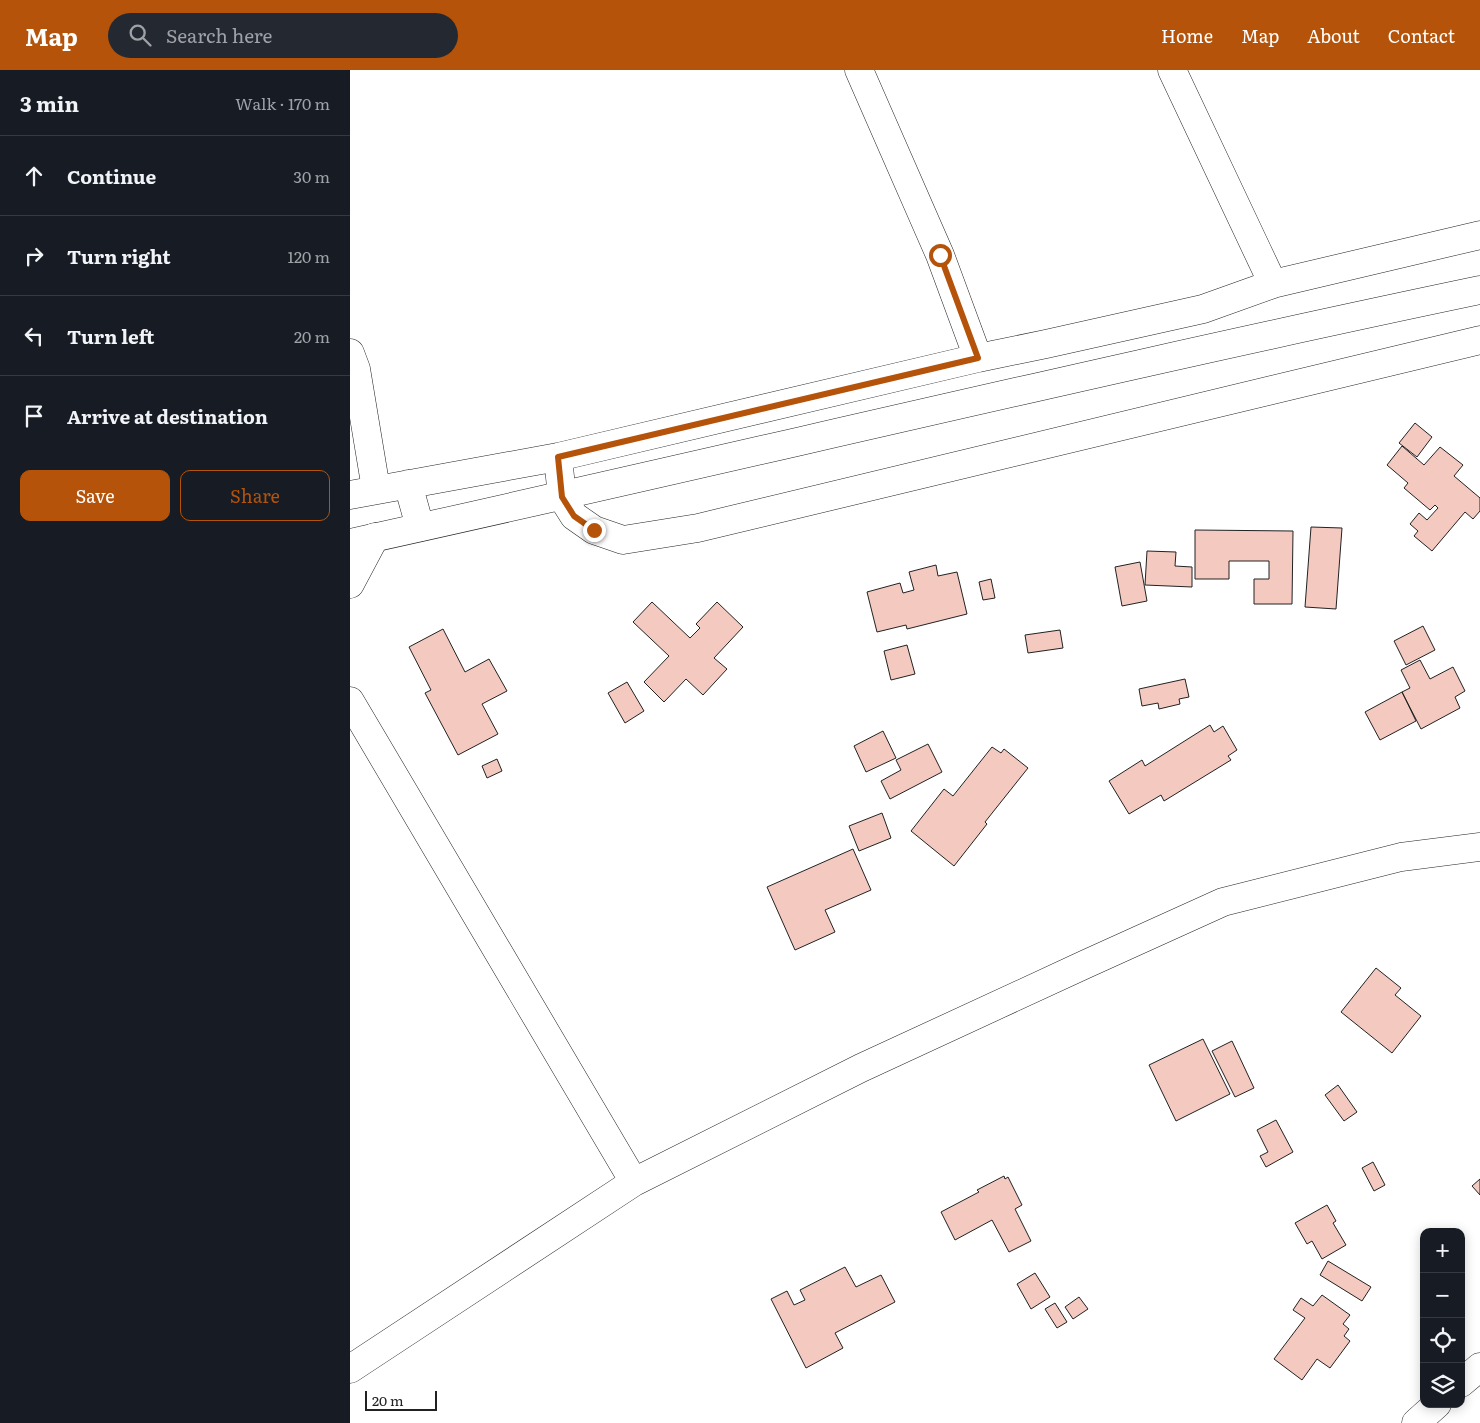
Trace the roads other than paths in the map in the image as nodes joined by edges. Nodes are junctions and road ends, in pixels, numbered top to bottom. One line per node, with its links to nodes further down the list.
1 (859, 70): 8 (main road)
2 (1172, 70): 4 (main road)
3 (1480, 235): 4 (main road)
4 (1273, 284): 8 (main road)
5 (1480, 290): 13 (main road)
6 (1480, 340): 13 (main road)
7 (350, 353): 11 (main road)
8 (978, 358): 9 (main road)
9 (558, 457): 10 (main road); 13 (main road)
10 (408, 484): 11 (main road); 14 (main road)
11 (376, 489): 12 (main road)
12 (350, 496)
13 (562, 497): 14 (main road)
14 (420, 528): 15 (main road)
15 (363, 540): 16 (main road)
16 (350, 584)
17 (350, 701): 19 (main road)
18 (1480, 847): 19 (main road)
19 (634, 1182): 21 (main road)
20 (1480, 1366): 22 (main road)
21 (350, 1369)
22 (1465, 1379)
23 (1433, 1408): 24 (main road)
24 (1416, 1423)

